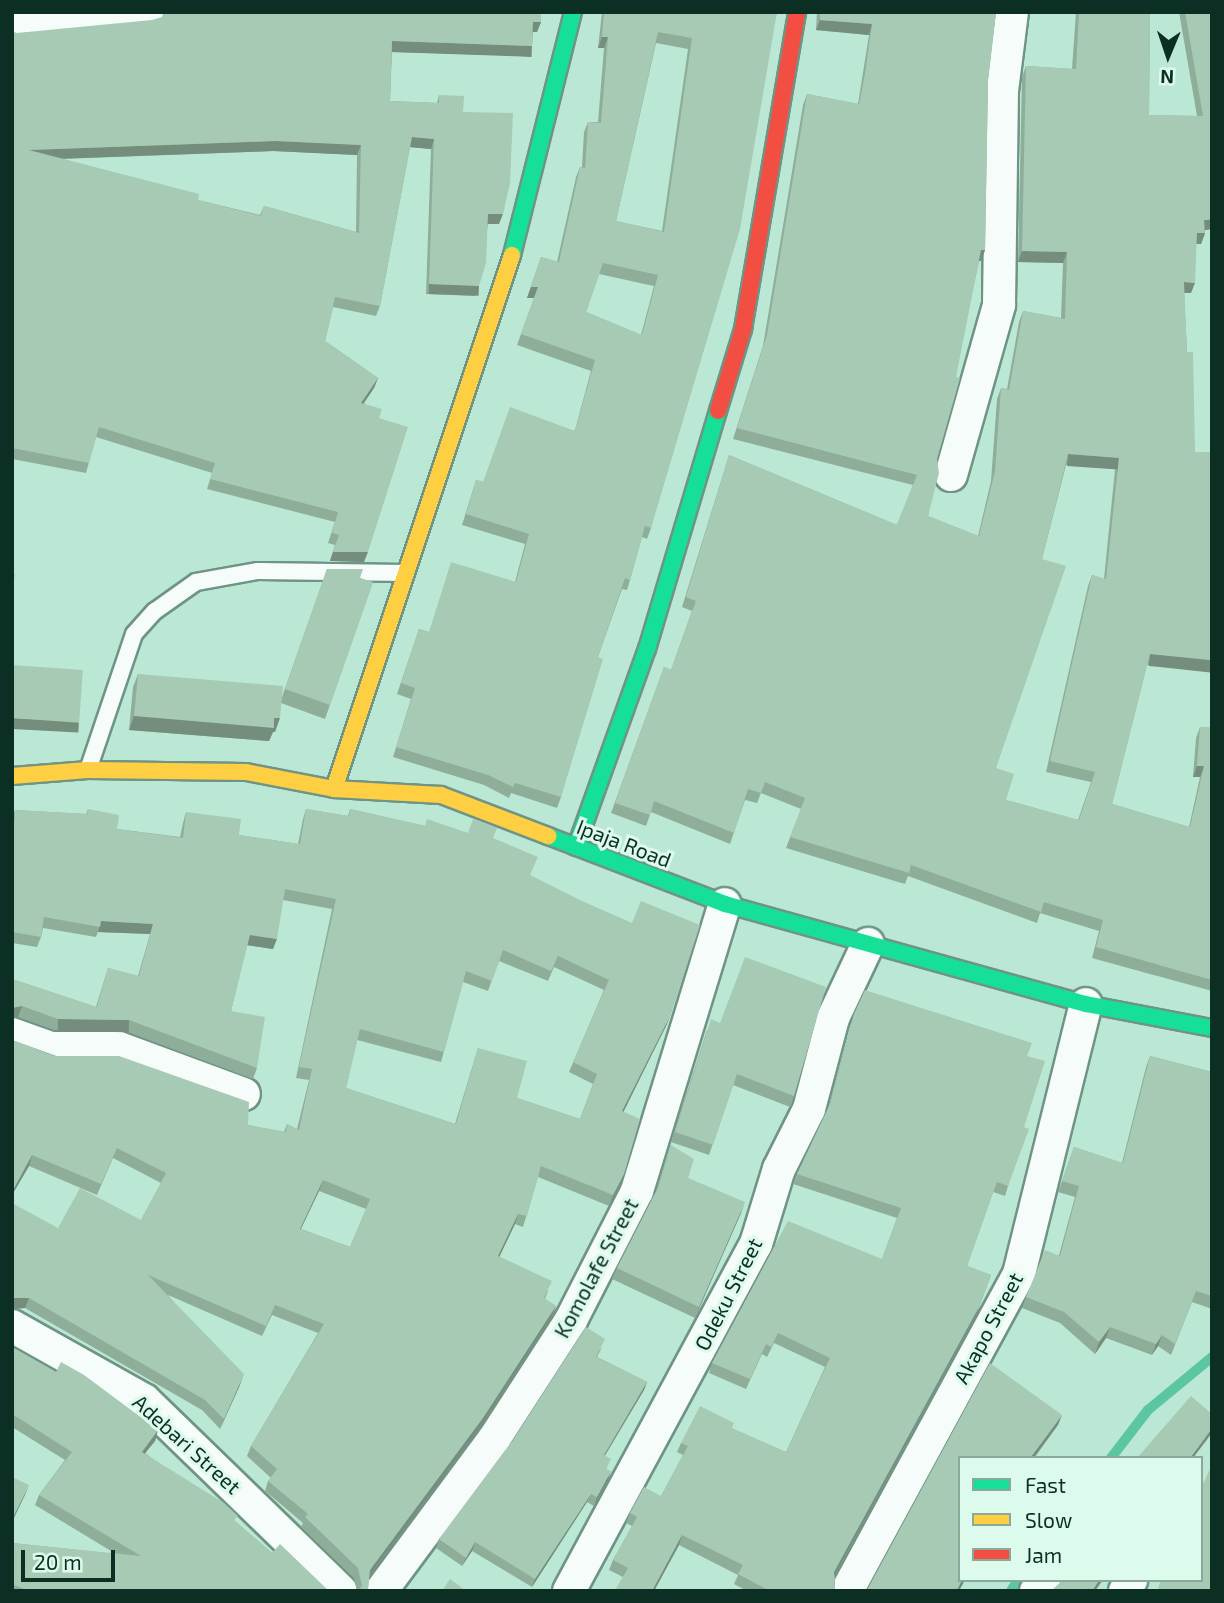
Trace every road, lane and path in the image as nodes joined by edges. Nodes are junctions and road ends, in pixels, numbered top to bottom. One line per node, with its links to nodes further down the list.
1 (147, 12): 5 (street)
2 (573, 12): 7 (street)
3 (797, 12): 11 (street)
4 (1012, 12): 6 (street)
5 (12, 25)
6 (951, 475)
7 (406, 573): 8 (lane); 10 (street)
8 (88, 770): 9 (street, Ipaja Road); 10 (street, Ipaja Road)
9 (12, 776)
10 (334, 789): 11 (street, Ipaja Road)
11 (576, 847): 12 (street, Ipaja Road)
12 (725, 904): 13 (street, Ipaja Road); 20 (street, Komolafe Street)
13 (868, 944): 14 (street, Ipaja Road); 21 (street, Odeku Street)
14 (1086, 1004): 15 (street, Ipaja Road); 22 (street, Akapo Street)
15 (1212, 1028)
16 (12, 1034): 17 (street)
17 (244, 1094)
18 (12, 1326): 19 (street, Adebari Street)
19 (341, 1591)
20 (381, 1591)
21 (569, 1591)
22 (846, 1591)

